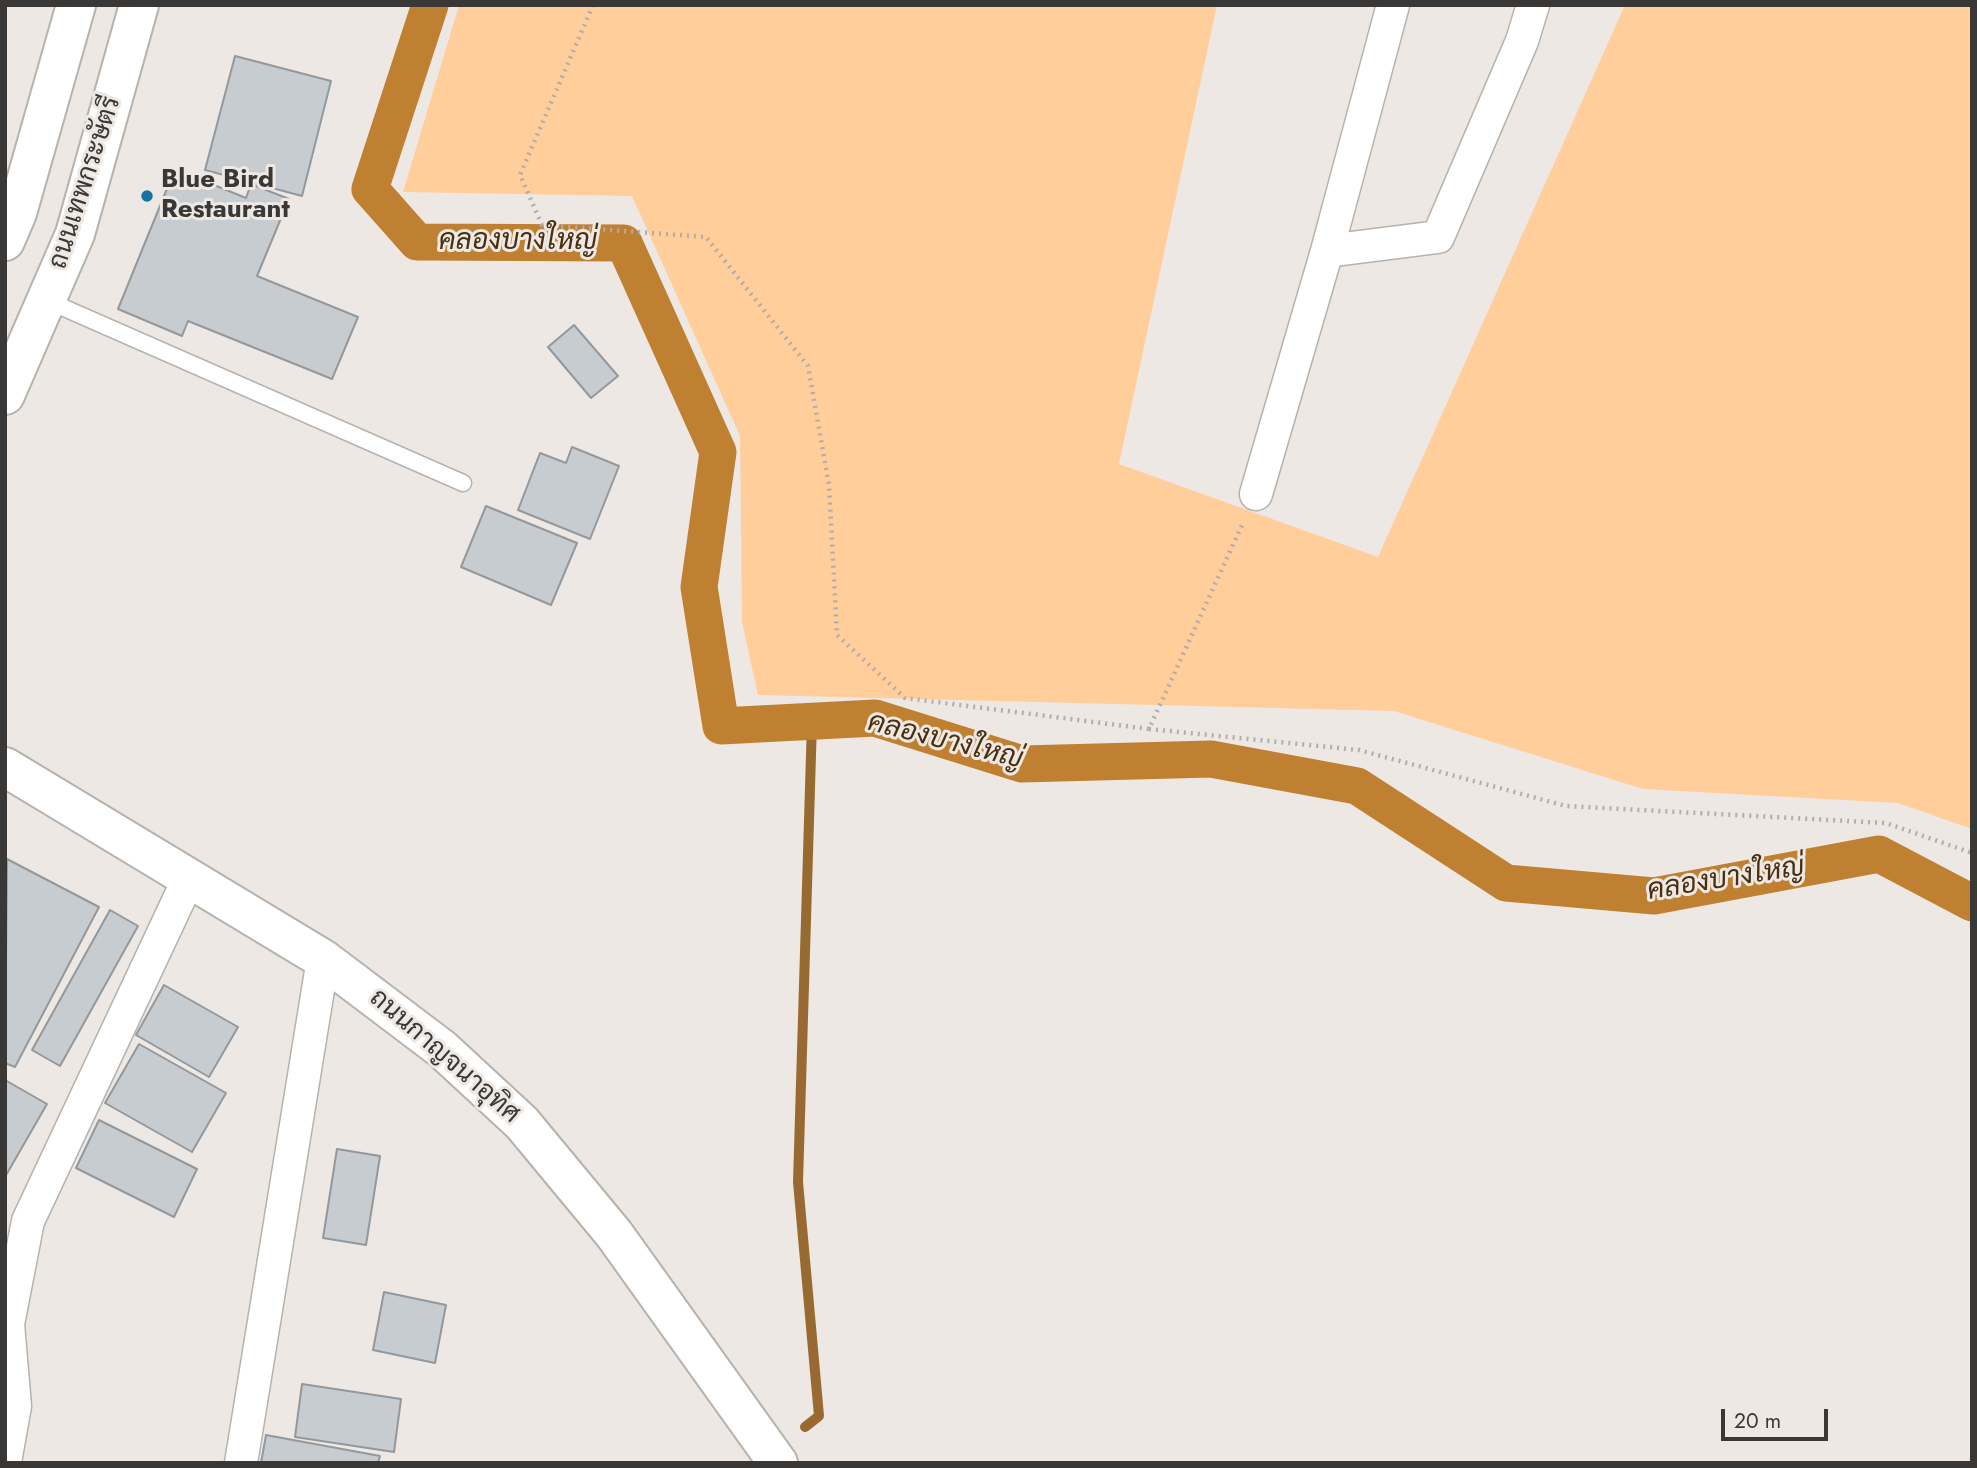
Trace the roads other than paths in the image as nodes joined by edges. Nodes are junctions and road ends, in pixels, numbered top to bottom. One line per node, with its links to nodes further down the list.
1 (76, 5): 5 (street)
2 (139, 5): 7 (street, ถนนเทพกระษัตรี)
3 (1393, 5): 6 (street)
4 (1532, 5): 6 (street)
5 (9, 221)
6 (1326, 251): 10 (street)
7 (46, 300): 8 (street, ถนนเทพกระษัตรี); 9 (lane)
8 (5, 395)
9 (464, 483)
10 (1256, 494)
11 (5, 767): 12 (street, ถนนกาญจนาอุทิศ)
12 (189, 878): 13 (street, ถนนกาญจนาอุทิศ); 14 (street)
13 (323, 960): 15 (street); 16 (street, ถนนกาญจนาอุทิศ)
14 (5, 1462)
15 (241, 1463)
16 (778, 1463)

